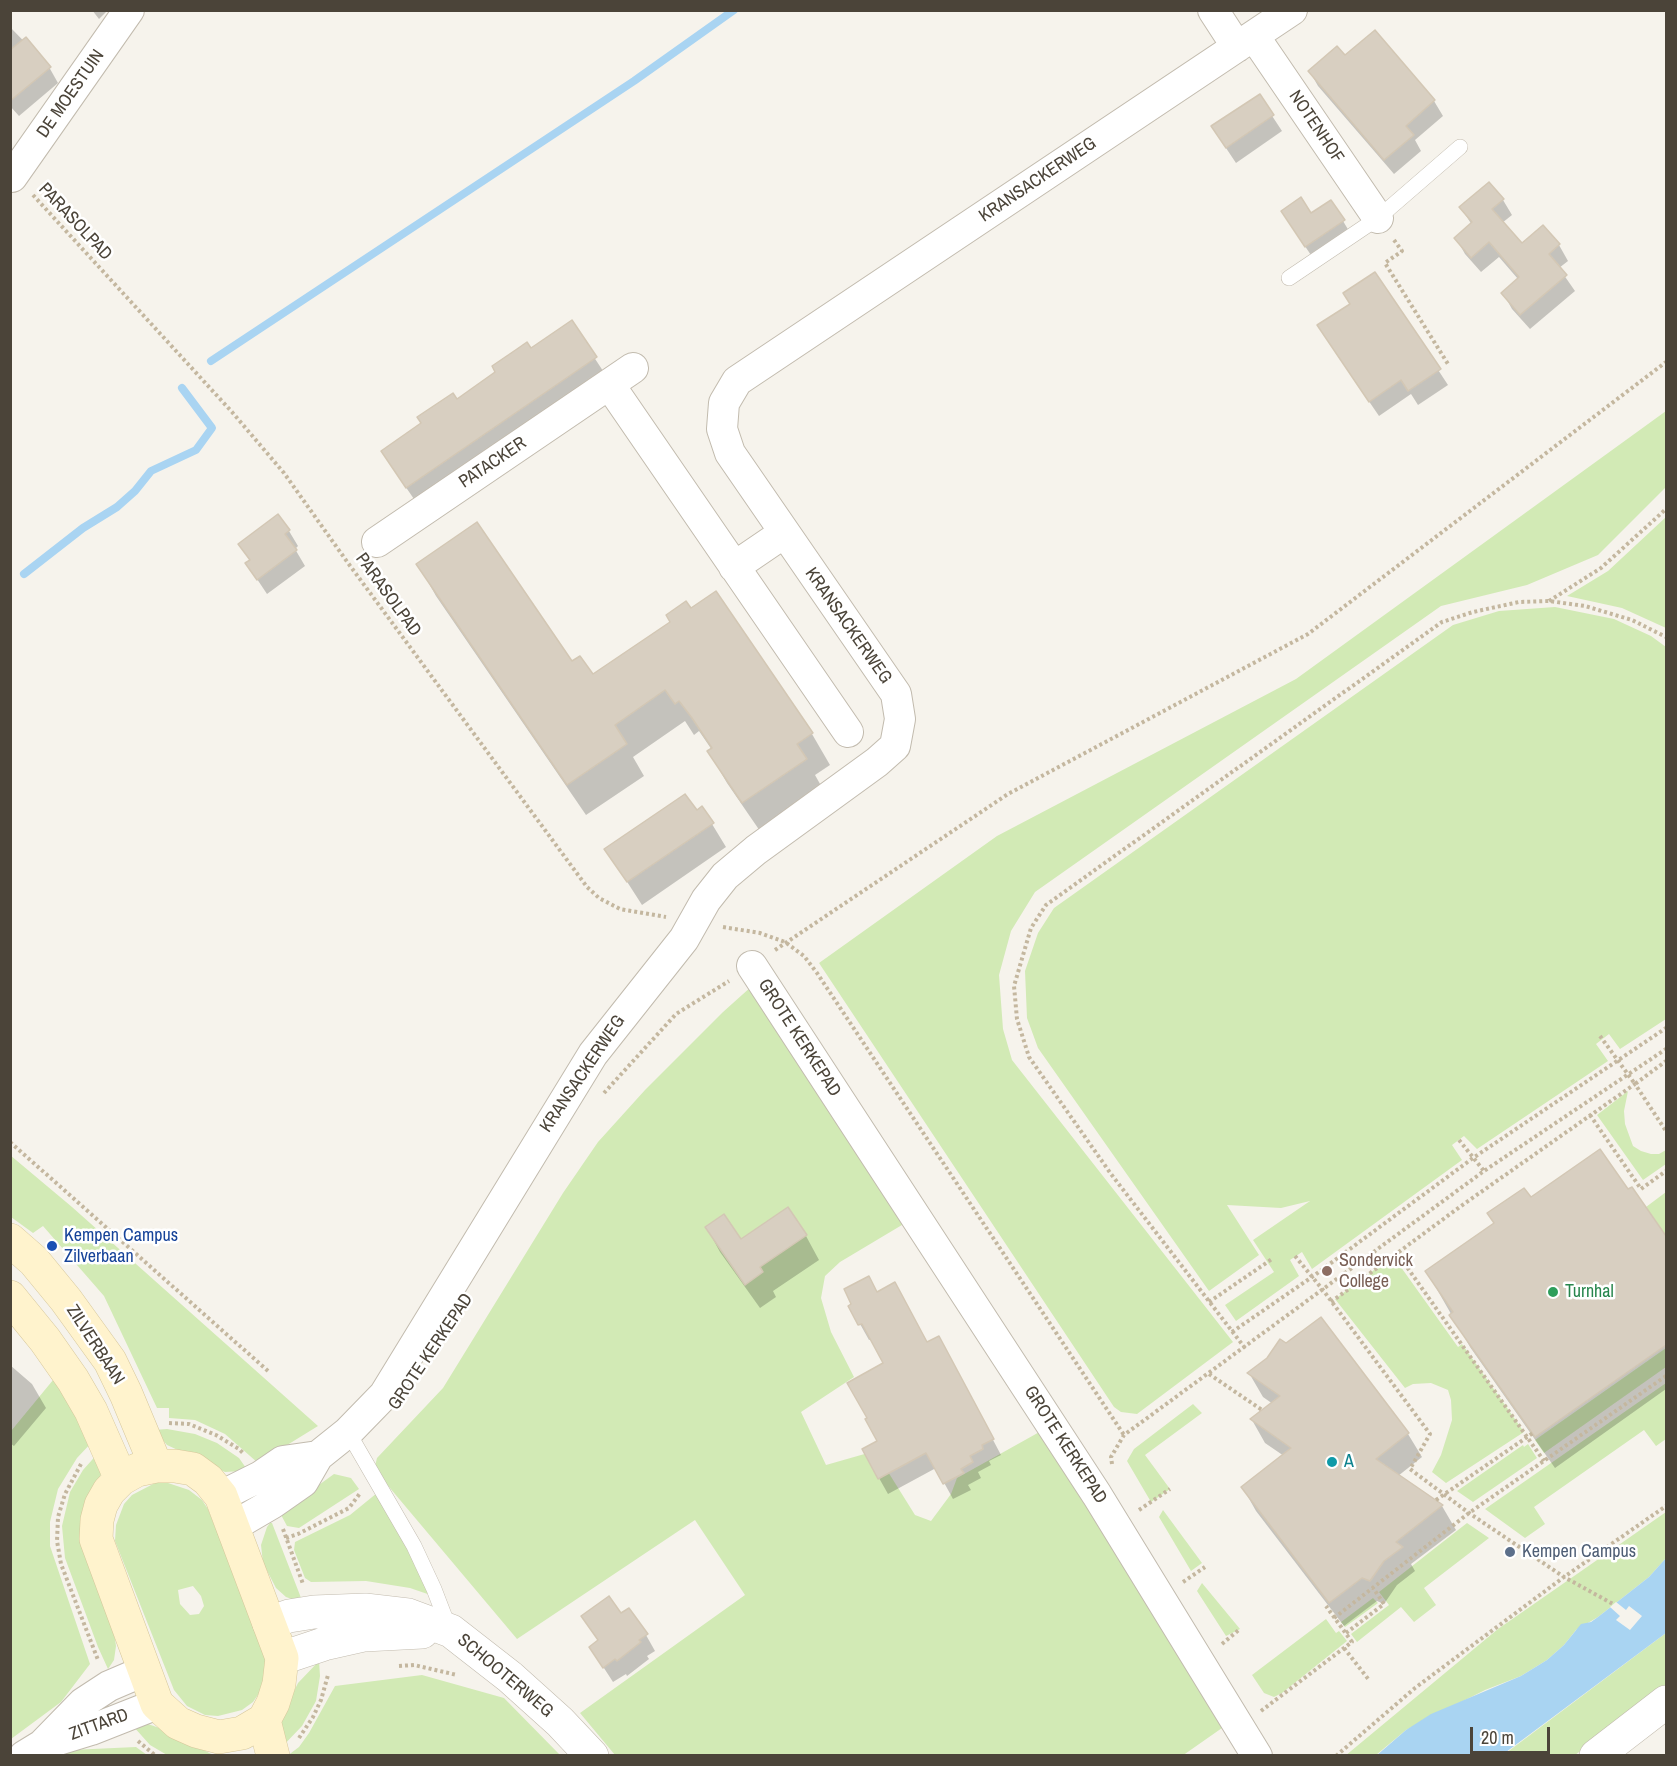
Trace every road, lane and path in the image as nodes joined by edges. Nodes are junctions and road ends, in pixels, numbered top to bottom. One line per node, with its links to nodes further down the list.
1 (129, 10): 6 (street, DE MOESTUIN)
2 (1213, 10): 4 (street, NOTENHOF)
3 (1292, 10): 4 (street, KRANSACKERWEG)
4 (1246, 41): 7 (street, NOTENHOF); 13 (street, KRANSACKERWEG)
5 (1460, 147): 7 (lane)
6 (11, 176): 19 (path, PARASOLPAD)
7 (1378, 218): 9 (lane)
8 (1402, 251): 11 (path)
9 (1288, 278)
10 (1666, 362): 20 (path)
11 (1448, 363)
12 (1666, 509): 16 (path)
13 (784, 533): 15 (street); 19 (street, KRANSACKERWEG)
14 (377, 542): 15 (street, PATACKER)
15 (734, 567): 18 (street, PATACKER)
16 (1549, 601): 17 (path); 44 (path)
17 (1666, 637)
18 (848, 732)
19 (695, 922): 20 (path, PARASOLPAD); 54 (street, KRANSACKERWEG)
20 (785, 942): 21 (path); 49 (path)
21 (752, 966): 29 (path, GROTE KERKEPAD); 97 (street, GROTE KERKEPAD)
22 (1666, 1028): 25 (path)
23 (1600, 1036): 25 (path)
24 (1666, 1049): 27 (path)
25 (1619, 1060): 27 (path); 34 (path)
26 (1666, 1061): 28 (path)
27 (1629, 1074): 28 (path); 35 (path)
28 (1635, 1084): 30 (path); 31 (path)
29 (599, 1099)
30 (1590, 1115): 36 (path); 38 (path)
31 (1666, 1131)
32 (1460, 1140): 34 (path)
33 (10, 1142): 48 (path)
34 (1473, 1158): 35 (path); 41 (path)
35 (1484, 1171): 42 (path)
36 (1666, 1171)
37 (10, 1240): 57 (main road, ZILVERBAAN)
38 (1397, 1252): 45 (path); 53 (path)
39 (1295, 1256): 41 (path)
40 (1272, 1259): 44 (path)
41 (1312, 1277): 42 (path); 46 (path)
42 (1323, 1290): 45 (path); 47 (path)
43 (10, 1297): 58 (main road, ZILVERBAAN)
44 (1209, 1302): 46 (path)
45 (1331, 1302): 60 (path)
46 (1232, 1332): 47 (path)
47 (1245, 1348): 49 (path)
48 (268, 1371)
49 (1209, 1374): 51 (path)
50 (1666, 1376): 56 (path)
51 (1262, 1410)
52 (1533, 1433): 53 (path)
53 (1528, 1437): 56 (path); 60 (path)
54 (356, 1444): 55 (street, KRANSACKERWEG); 67 (path); 77 (lane)
55 (318, 1456): 61 (street); 66 (street, KRANSACKERWEG)
56 (1544, 1461): 65 (path)
57 (156, 1466): 58 (main road); 61 (main road)
58 (121, 1479): 83 (main road)
59 (1170, 1489): 64 (path)
60 (1445, 1495): 62 (path); 65 (path)
61 (221, 1496): 66 (main road)
62 (1436, 1500)
63 (1666, 1506): 69 (path)
64 (1136, 1512)
65 (1469, 1513): 69 (path); 71 (path)
66 (232, 1527): 75 (main road)
67 (286, 1538)
68 (1205, 1567): 70 (path)
69 (1564, 1577): 72 (path); 98 (path)
70 (1180, 1584)
71 (1372, 1588): 74 (path); 78 (path)
72 (1613, 1604)
73 (1326, 1606): 74 (path)
74 (1334, 1618): 78 (path)
75 (269, 1623): 77 (street, SCHOOTERWEG); 81 (main road)
76 (1240, 1629): 79 (path)
77 (451, 1631): 81 (street, SCHOOTERWEG); 96 (street, SCHOOTERWEG)
78 (1346, 1633): 80 (path)
79 (1218, 1646)
80 (1344, 1648): 86 (path); 89 (path)
81 (282, 1658): 90 (main road)
82 (392, 1666): 85 (path, SCHOOTERWEG)
83 (144, 1671): 88 (main road); 94 (street, ZITTARD)
84 (335, 1672): 93 (path)
85 (465, 1677)
86 (1369, 1680)
87 (1666, 1702): 99 (street)
88 (157, 1704): 92 (main road); 94 (street, ZITTARD)
89 (1258, 1714)
90 (264, 1720): 92 (main road); 93 (main road)
91 (132, 1737): 95 (path)
92 (224, 1746)
93 (284, 1749)
94 (33, 1750)
95 (156, 1755)
96 (592, 1755)
97 (1257, 1755)
98 (1336, 1755)
99 (1596, 1755)

